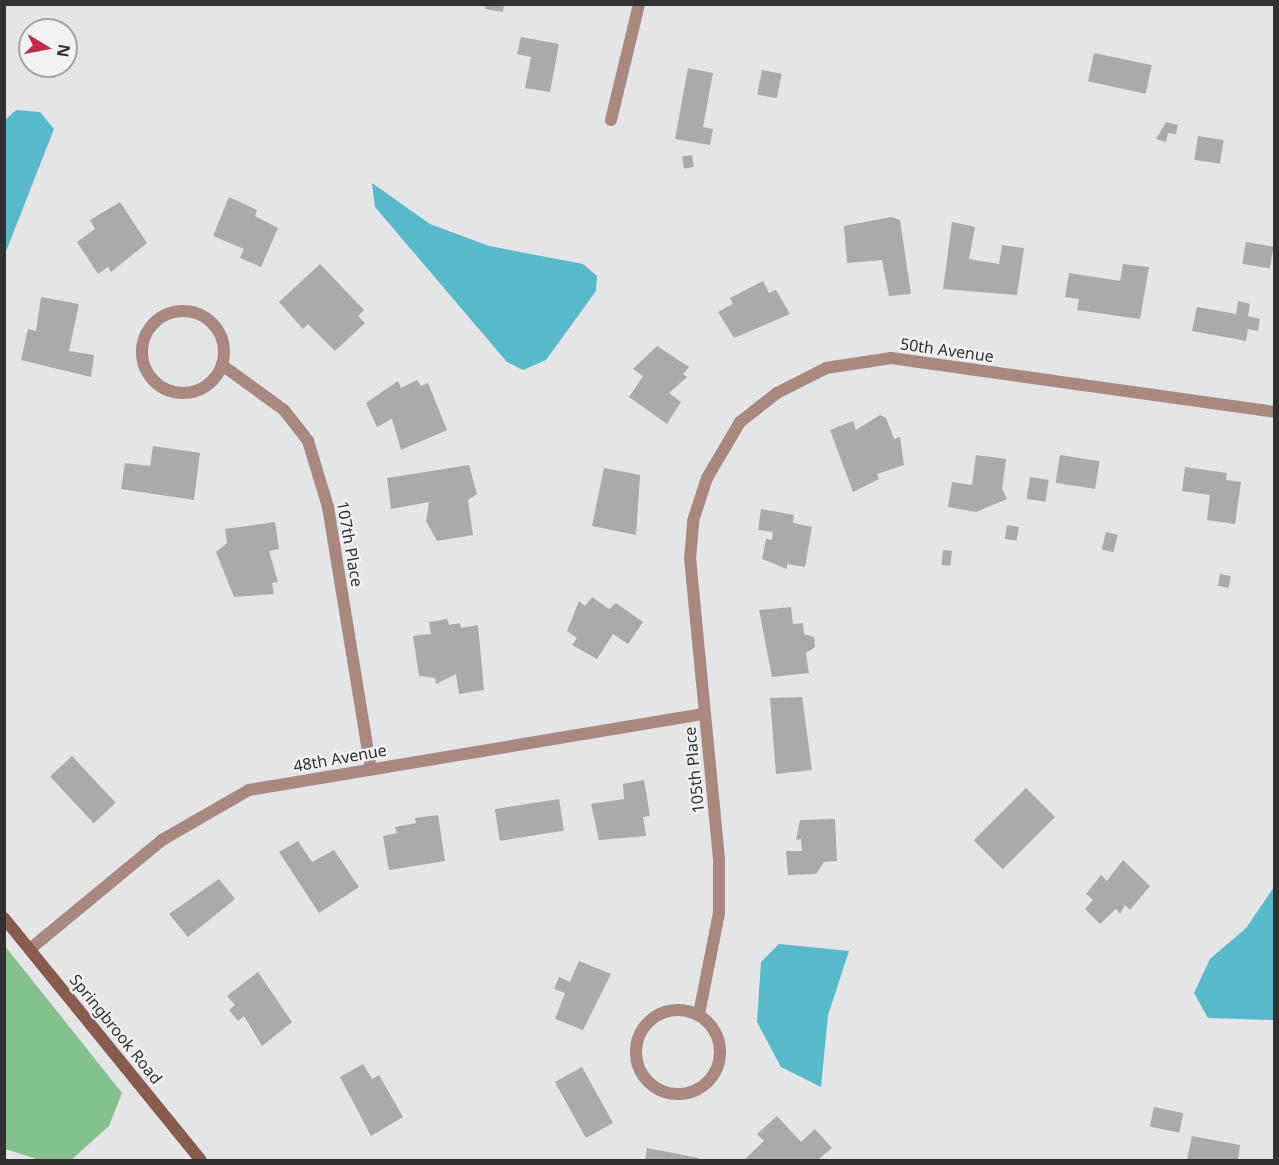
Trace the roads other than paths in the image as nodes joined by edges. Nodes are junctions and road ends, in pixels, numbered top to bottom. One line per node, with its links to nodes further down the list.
1 (639, 4): 2 (street)
2 (611, 120)
3 (222, 365): 3 (street); 7 (street, 107th Place)
4 (1275, 412): 5 (street, 50th Avenue)
5 (693, 521): 6 (street, 105th Place)
6 (704, 714): 7 (street, 48th Avenue); 10 (street, 105th Place)
7 (371, 769): 9 (street, 48th Avenue)
8 (4, 918): 9 (street, Springbrook Road)
9 (30, 949): 11 (street, Springbrook Road)
10 (699, 1014): 10 (street)
11 (201, 1161)

